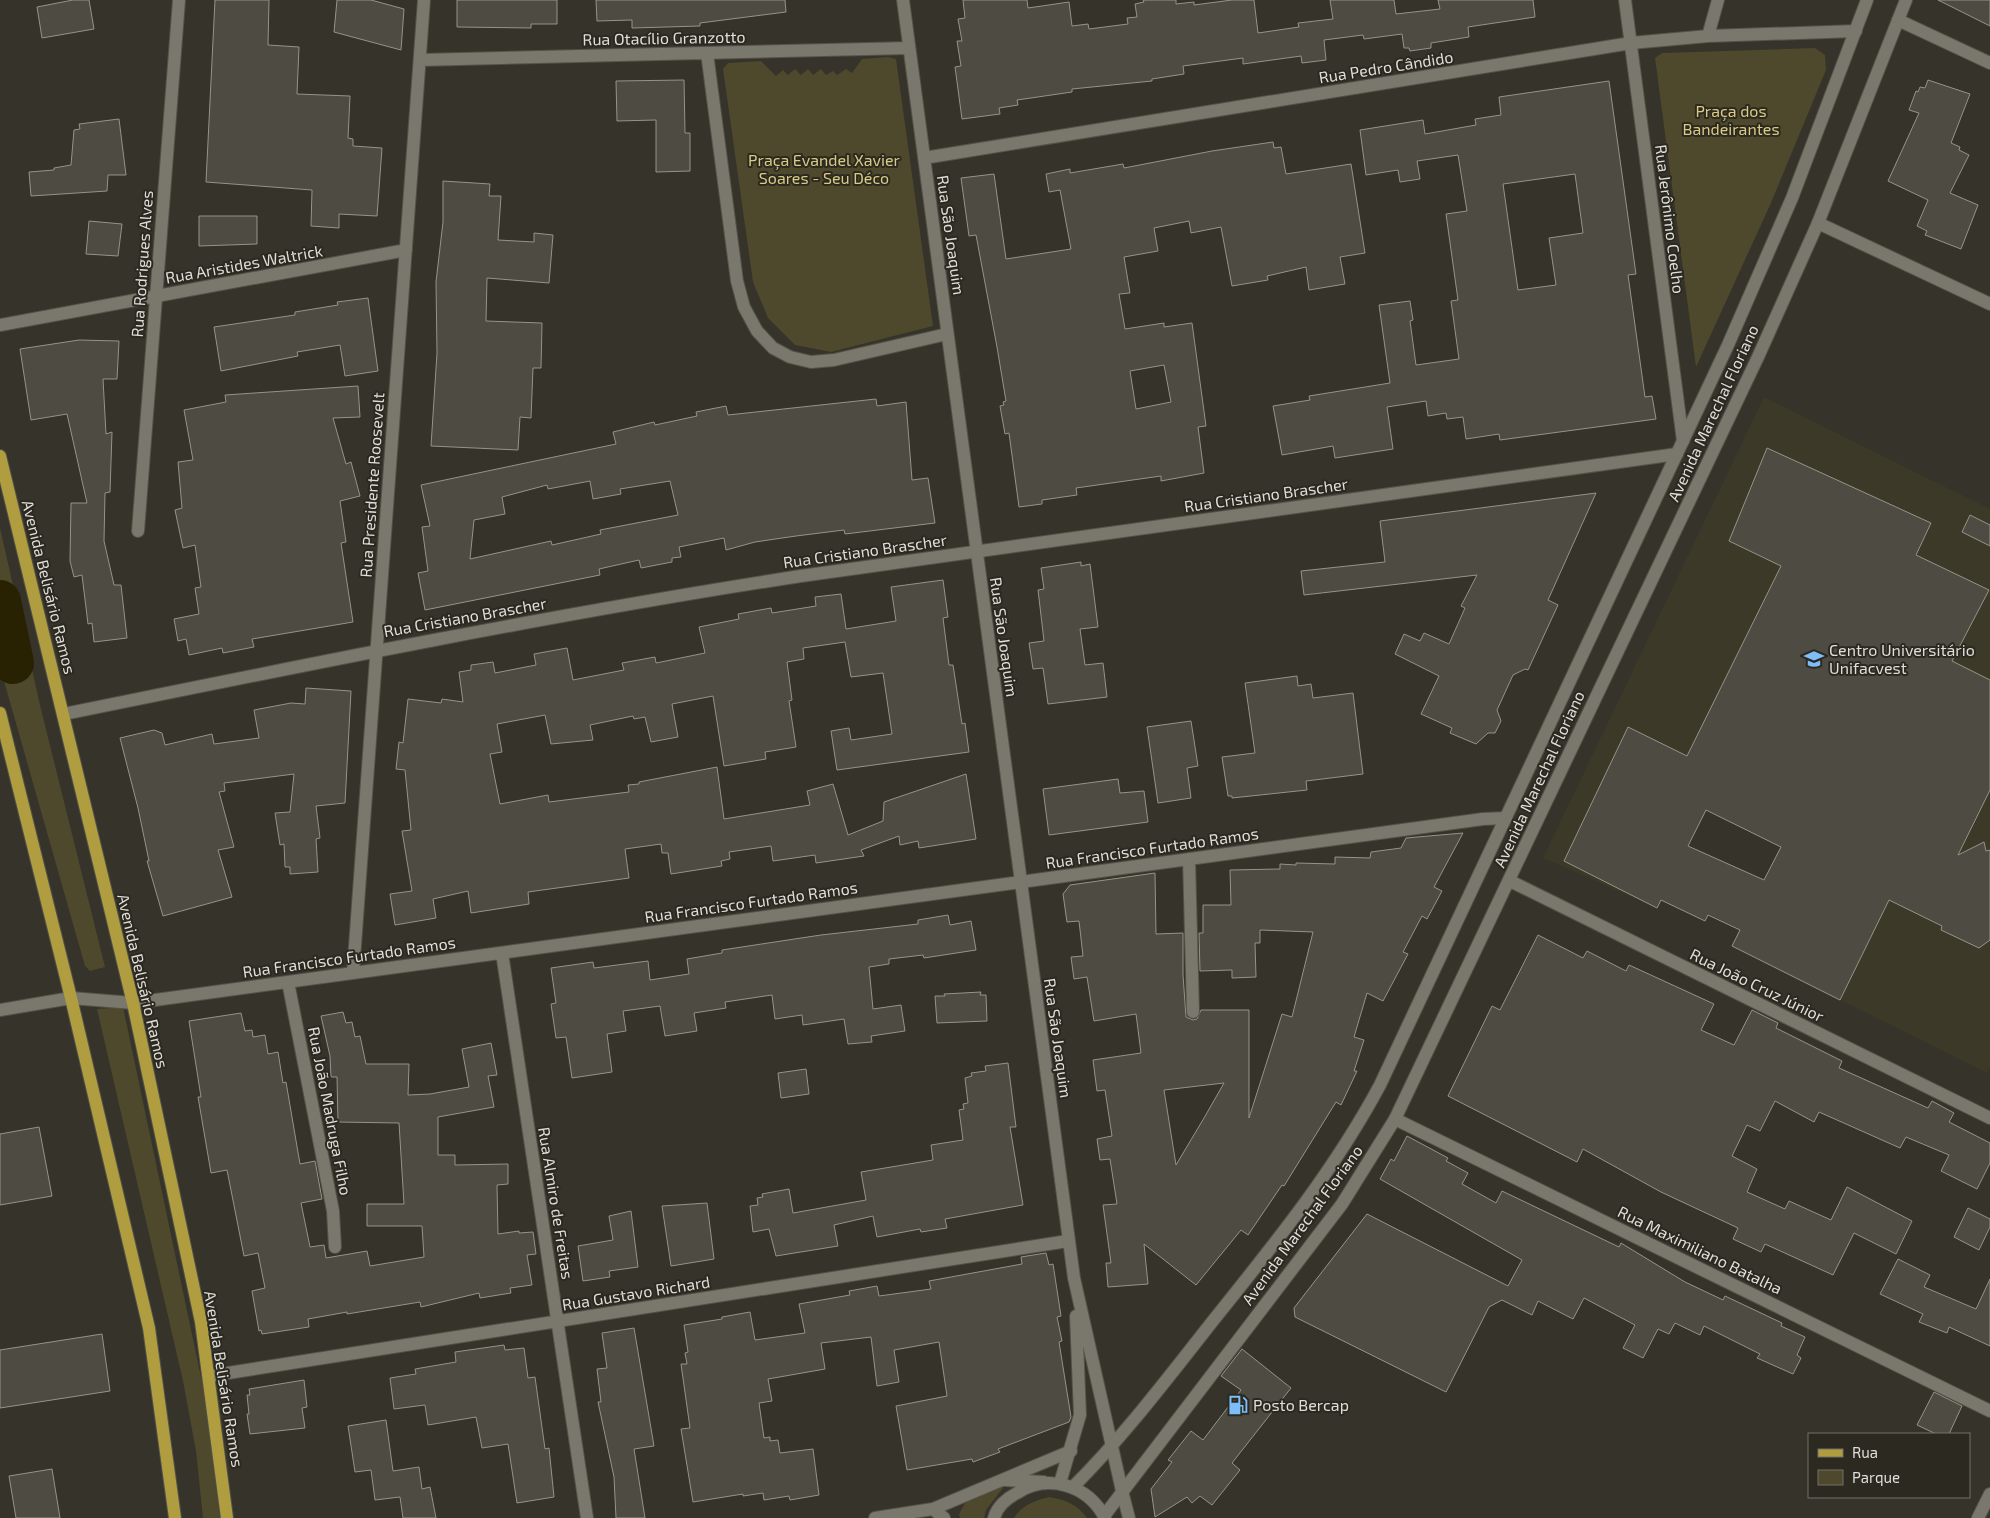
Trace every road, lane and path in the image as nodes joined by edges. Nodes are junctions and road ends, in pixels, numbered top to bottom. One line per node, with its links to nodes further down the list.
1 (179, 0): 19 (street, Rua Rodrigues Alves)
2 (424, 0): 14 (street, Rua Presidente Roosevelt)
3 (903, 0): 12 (street, Rua São Joaquim)
4 (1625, 0): 11 (street, Rua Jerônimo Coelho)
5 (1718, 0): 10 (street)
6 (1867, 0): 9 (street, Avenida Marechal Floriano)
7 (1906, 0): 8 (street, Avenida Marechal Floriano)
8 (1898, 20): 15 (street); 17 (street, Avenida Marechal Floriano)
9 (1856, 31): 10 (street, Rua Pedro Cândido); 23 (street, Avenida Marechal Floriano)
10 (1708, 36): 11 (street, Rua Pedro Cândido)
11 (1631, 43): 16 (street, Rua Pedro Cândido); 23 (street, Rua Jerônimo Coelho)
12 (909, 48): 13 (street, Rua Otacílio Granzotto); 16 (street, Rua São Joaquim)
13 (707, 53): 14 (street, Rua Otacílio Granzotto); 22 (street)
14 (420, 60): 18 (street, Rua Presidente Roosevelt)
15 (1990, 63)
16 (924, 158): 22 (street, Rua São Joaquim)
17 (1818, 223): 20 (street); 33 (street, Avenida Marechal Floriano)
18 (406, 250): 19 (street, Rua Aristides Waltrick); 28 (street, Rua Presidente Roosevelt)
19 (156, 296): 21 (street, Rua Aristides Waltrick); 26 (street, Rua Rodrigues Alves)
20 (1990, 304)
21 (0, 325)
22 (948, 334): 27 (street, Rua São Joaquim)
23 (1683, 441): 24 (street, Avenida Marechal Floriano)
24 (1677, 454): 27 (street, Rua Cristiano Brascher); 31 (street, Avenida Marechal Floriano)
25 (0, 456): 30 (main road, Avenida Belisário Ramos)
26 (138, 531)
27 (976, 552): 28 (street, Rua Cristiano Brascher); 34 (street, Rua São Joaquim)
28 (376, 650): 30 (street, Rua Cristiano Brascher); 36 (street, Rua Presidente Roosevelt)
29 (0, 713): 38 (main road)
30 (64, 714): 39 (main road, Avenida Belisário Ramos)
31 (1506, 818): 32 (street, Rua Francisco Furtado Ramos); 50 (street, Avenida Marechal Floriano)
32 (1188, 859): 34 (street, Rua Francisco Furtado Ramos); 41 (street)
33 (1510, 881): 42 (street, Rua João Cruz Júnior); 43 (street, Avenida Marechal Floriano)
34 (1020, 882): 35 (street, Rua Francisco Furtado Ramos); 44 (street, Rua São Joaquim)
35 (502, 952): 36 (street, Rua Francisco Furtado Ramos); 47 (street, Rua Almiro de Freitas)
36 (353, 973): 37 (street, Rua Francisco Furtado Ramos)
37 (288, 982): 39 (street, Rua Francisco Furtado Ramos); 45 (street, Rua João Madruga Filho)
38 (72, 998): 39 (street, Rua Francisco Furtado Ramos); 40 (street, Rua Francisco Furtado Ramos); 59 (main road)
39 (133, 1003): 48 (main road, Avenida Belisário Ramos)
40 (0, 1010)
41 (1193, 1012)
42 (1990, 1118)
43 (1396, 1119): 49 (street, Rua Maximiliano Batalha); 55 (street, Avenida Marechal Floriano)
44 (1068, 1241): 46 (street, Rua São Joaquim); 47 (street, Rua Gustavo Richard)
45 (335, 1248)
46 (1074, 1278): 50 (street, Rua São Joaquim); 51 (street, Rua São Joaquim)
47 (558, 1322): 48 (street, Rua Gustavo Richard); 61 (street, Rua Almiro de Freitas)
48 (209, 1376): 60 (main road, Avenida Belisário Ramos)
49 (1990, 1411)
50 (1112, 1448): 54 (street, Avenida Marechal Floriano); 55 (street, Rua São Joaquim)
51 (1071, 1451): 52 (street); 54 (street, Rua São Joaquim)
52 (1000, 1480): 53 (street); 57 (street)
53 (1046, 1482): 54 (street); 64 (street)
54 (1067, 1485): 58 (street)
55 (1122, 1491): 58 (street, Avenida Marechal Floriano); 65 (street, Rua São Joaquim)
56 (1990, 1494): 66 (street)
57 (933, 1513): 62 (street); 63 (street)
58 (1104, 1517)
59 (175, 1518)
60 (227, 1518)
61 (587, 1518)
62 (875, 1518)
63 (944, 1518)
64 (994, 1518)
65 (1129, 1518)
66 (1978, 1518)

